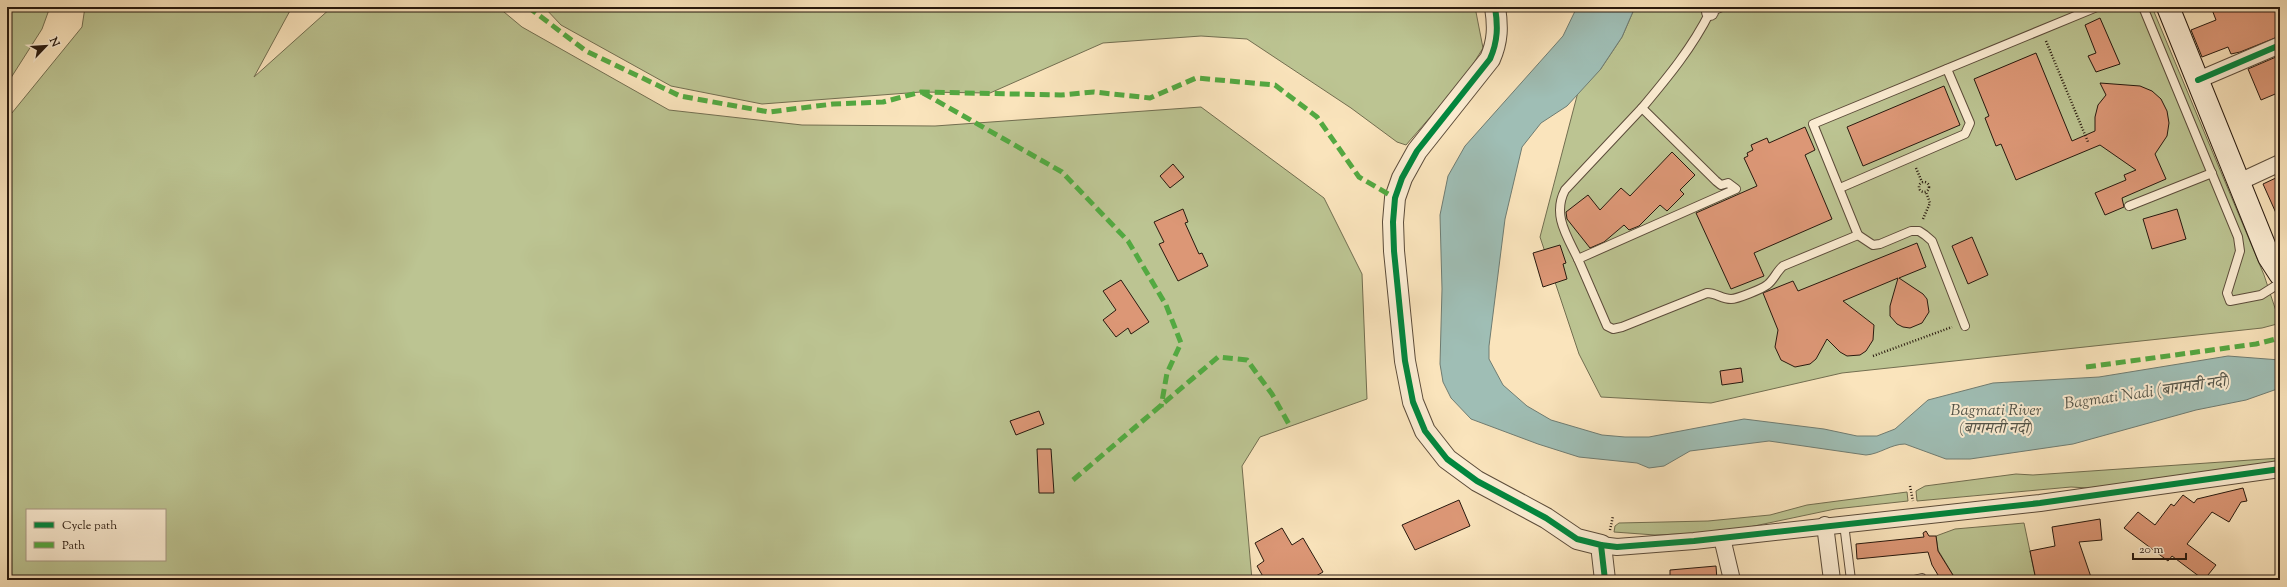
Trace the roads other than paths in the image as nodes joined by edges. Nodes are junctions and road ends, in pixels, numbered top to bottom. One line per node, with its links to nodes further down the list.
1 (1495, 7): 24 (street)
2 (2097, 7): 7 (lane)
3 (2143, 7): 11 (lane)
4 (2168, 7): 8 (main road)
5 (1714, 9): 9 (lane)
6 (2280, 45): 8 (street)
7 (1947, 69): 13 (lane); 13 (lane)
8 (2198, 80): 12 (main road)
9 (1642, 108): 16 (lane); 16 (lane)
10 (2280, 163): 12 (street)
11 (2212, 173): 14 (lane); 18 (lane)
12 (2239, 182): 17 (main road)
13 (1840, 188): 15 (lane)
14 (2129, 206)
15 (1858, 235): 16 (lane); 19 (lane)
16 (1578, 259)
17 (2280, 274)
18 (2280, 283)
19 (1964, 324)
20 (2280, 469): 21 (street)
21 (1844, 524): 22 (street); 28 (lane)
22 (1825, 526): 23 (street); 27 (street)
23 (1722, 538): 24 (street); 26 (street)
24 (1601, 545): 25 (street)
25 (1605, 580)
26 (1732, 580)
27 (1832, 580)
28 (1851, 580)
29 (1914, 580): 30 (lane)
30 (1923, 580)

